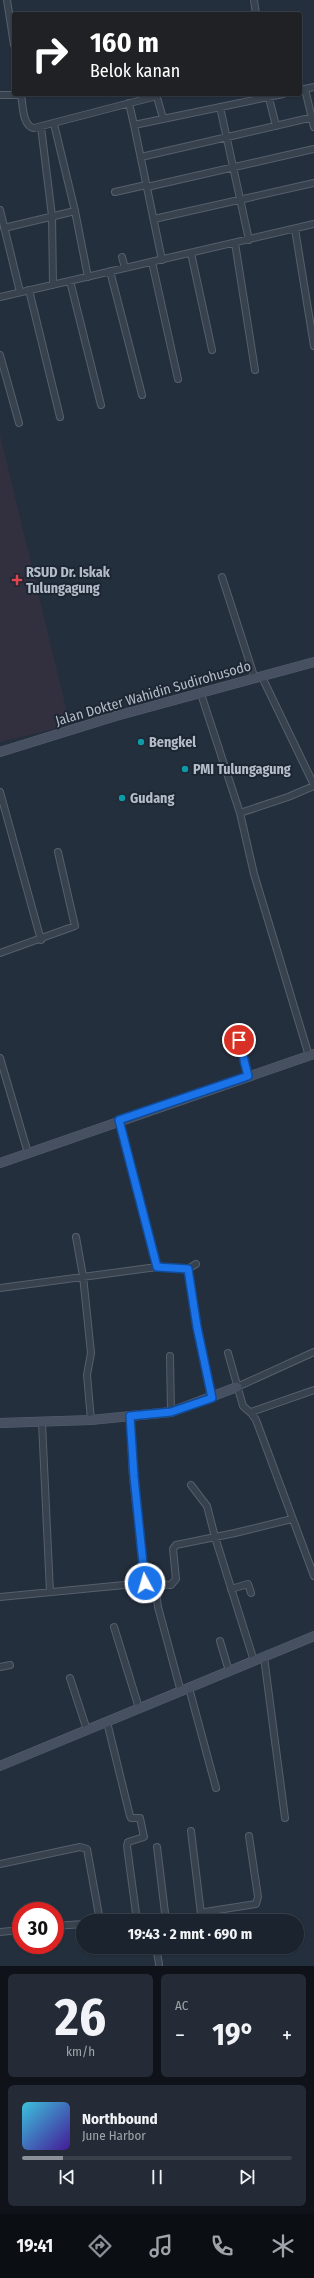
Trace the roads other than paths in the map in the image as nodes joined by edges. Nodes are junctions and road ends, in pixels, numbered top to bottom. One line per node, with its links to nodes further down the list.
1 (7, 0): 4 (street)
2 (254, 0): 3 (street)
3 (256, 12)
4 (12, 32)
5 (314, 87): 6 (street)
6 (303, 90): 15 (street)
7 (12, 94): 8 (street)
8 (0, 95)
9 (21, 96): 20 (street)
10 (154, 96): 13 (street)
11 (157, 96): 16 (street)
12 (268, 96): 14 (street); 19 (street)
13 (129, 103): 17 (street); 18 (street)
14 (220, 107): 16 (street); 22 (street)
15 (313, 117): 19 (street); 21 (street)
16 (163, 118): 18 (street)
17 (54, 124): 20 (street); 30 (street)
18 (134, 125): 24 (street)
19 (276, 126): 22 (street)
20 (41, 127): 32 (street)
21 (314, 127)
22 (226, 137): 24 (street); 25 (street)
23 (314, 149): 25 (street)
24 (141, 157): 27 (street)
25 (233, 167): 27 (street); 29 (street)
26 (314, 183): 29 (street)
27 (147, 186): 28 (street); 33 (street)
28 (115, 192)
29 (240, 200): 33 (street); 37 (street)
30 (75, 211): 32 (street); 45 (street)
31 (0, 214): 35 (street)
32 (52, 216): 35 (street); 47 (street)
33 (154, 219): 41 (street)
34 (314, 224): 36 (street)
35 (4, 228): 49 (street)
36 (295, 229): 37 (street); 51 (street)
37 (249, 240): 38 (street)
38 (235, 243): 39 (street); 54 (street)
39 (191, 253): 41 (street); 52 (street)
40 (122, 257): 43 (street)
41 (162, 260): 42 (street)
42 (152, 262): 43 (street); 55 (street)
43 (125, 268): 44 (street)
44 (110, 271): 45 (street); 56 (street)
45 (88, 277): 46 (street)
46 (70, 281): 47 (street); 57 (street)
47 (53, 285): 48 (street)
48 (30, 290): 49 (street); 58 (street)
49 (20, 292): 50 (street)
50 (0, 296)
51 (314, 346)
52 (212, 350)
53 (0, 355): 59 (street)
54 (255, 370)
55 (178, 379)
56 (142, 395)
57 (101, 405)
58 (60, 417)
59 (19, 423)
60 (222, 577): 62 (street)
61 (314, 662): 62 (street, Jalan Dokter Wahidin Sudirohusodo)
62 (259, 678): 63 (street, Jalan Dokter Wahidin Sudirohusodo); 65 (street)
63 (201, 694): 64 (street, Jalan Dokter Wahidin Sudirohusodo); 67 (street)
64 (0, 752)
65 (314, 785): 67 (street)
66 (0, 792): 69 (street)
67 (240, 813): 72 (street)
68 (58, 852): 69 (street)
69 (40, 940): 70 (street)
70 (0, 953)
71 (236, 1028): 74 (street)
72 (312, 1055): 74 (street)
73 (0, 1058): 76 (street)
74 (248, 1076): 75 (street)
75 (119, 1120): 76 (street); 80 (street)
76 (28, 1153): 77 (street)
77 (0, 1163)
78 (76, 1237): 82 (street)
79 (196, 1264): 81 (street)
80 (157, 1267): 81 (street); 82 (street)
81 (188, 1269): 89 (street)
82 (82, 1276): 83 (street); 93 (street)
83 (0, 1288)
84 (228, 1352): 87 (street)
85 (314, 1352): 87 (street)
86 (170, 1356): 90 (street)
87 (238, 1387): 89 (street); 91 (street)
88 (314, 1390): 91 (street)
89 (212, 1398): 90 (street)
90 (171, 1412): 92 (street)
91 (251, 1412): 97 (street)
92 (130, 1416): 93 (street); 100 (street)
93 (91, 1420): 95 (street)
94 (0, 1423): 95 (street)
95 (42, 1423): 103 (street)
96 (191, 1485): 98 (street)
97 (292, 1519): 98 (street); 99 (street)
98 (215, 1537): 101 (street); 102 (street)
99 (314, 1576)
100 (145, 1583): 101 (street); 103 (street)
101 (155, 1584): 115 (street)
102 (231, 1589): 104 (street); 110 (street)
103 (50, 1592): 105 (street)
104 (251, 1593)
105 (0, 1596)
106 (114, 1628): 116 (street)
107 (314, 1636): 109 (street)
108 (220, 1641): 113 (street)
109 (264, 1657): 110 (street); 121 (street)
110 (254, 1661): 113 (street)
111 (10, 1666): 112 (street)
112 (0, 1667)
113 (230, 1671): 115 (street)
114 (70, 1678): 118 (street)
115 (185, 1690): 116 (street); 120 (street)
116 (139, 1708): 117 (street)
117 (107, 1722): 118 (street); 127 (street)
118 (87, 1730): 119 (street)
119 (0, 1766)
120 (216, 1788)
121 (285, 1818)
122 (192, 1831): 129 (street)
123 (249, 1836): 129 (street)
124 (157, 1847): 128 (street)
125 (0, 1864): 126 (street)
126 (99, 1914)
127 (136, 1914)
128 (165, 1914)
129 (201, 1914)
130 (76, 1924): 131 (street)
131 (64, 1925)
132 (12, 1931): 133 (street)
133 (0, 1932)
134 (157, 1954): 135 (street)
135 (159, 1964)

